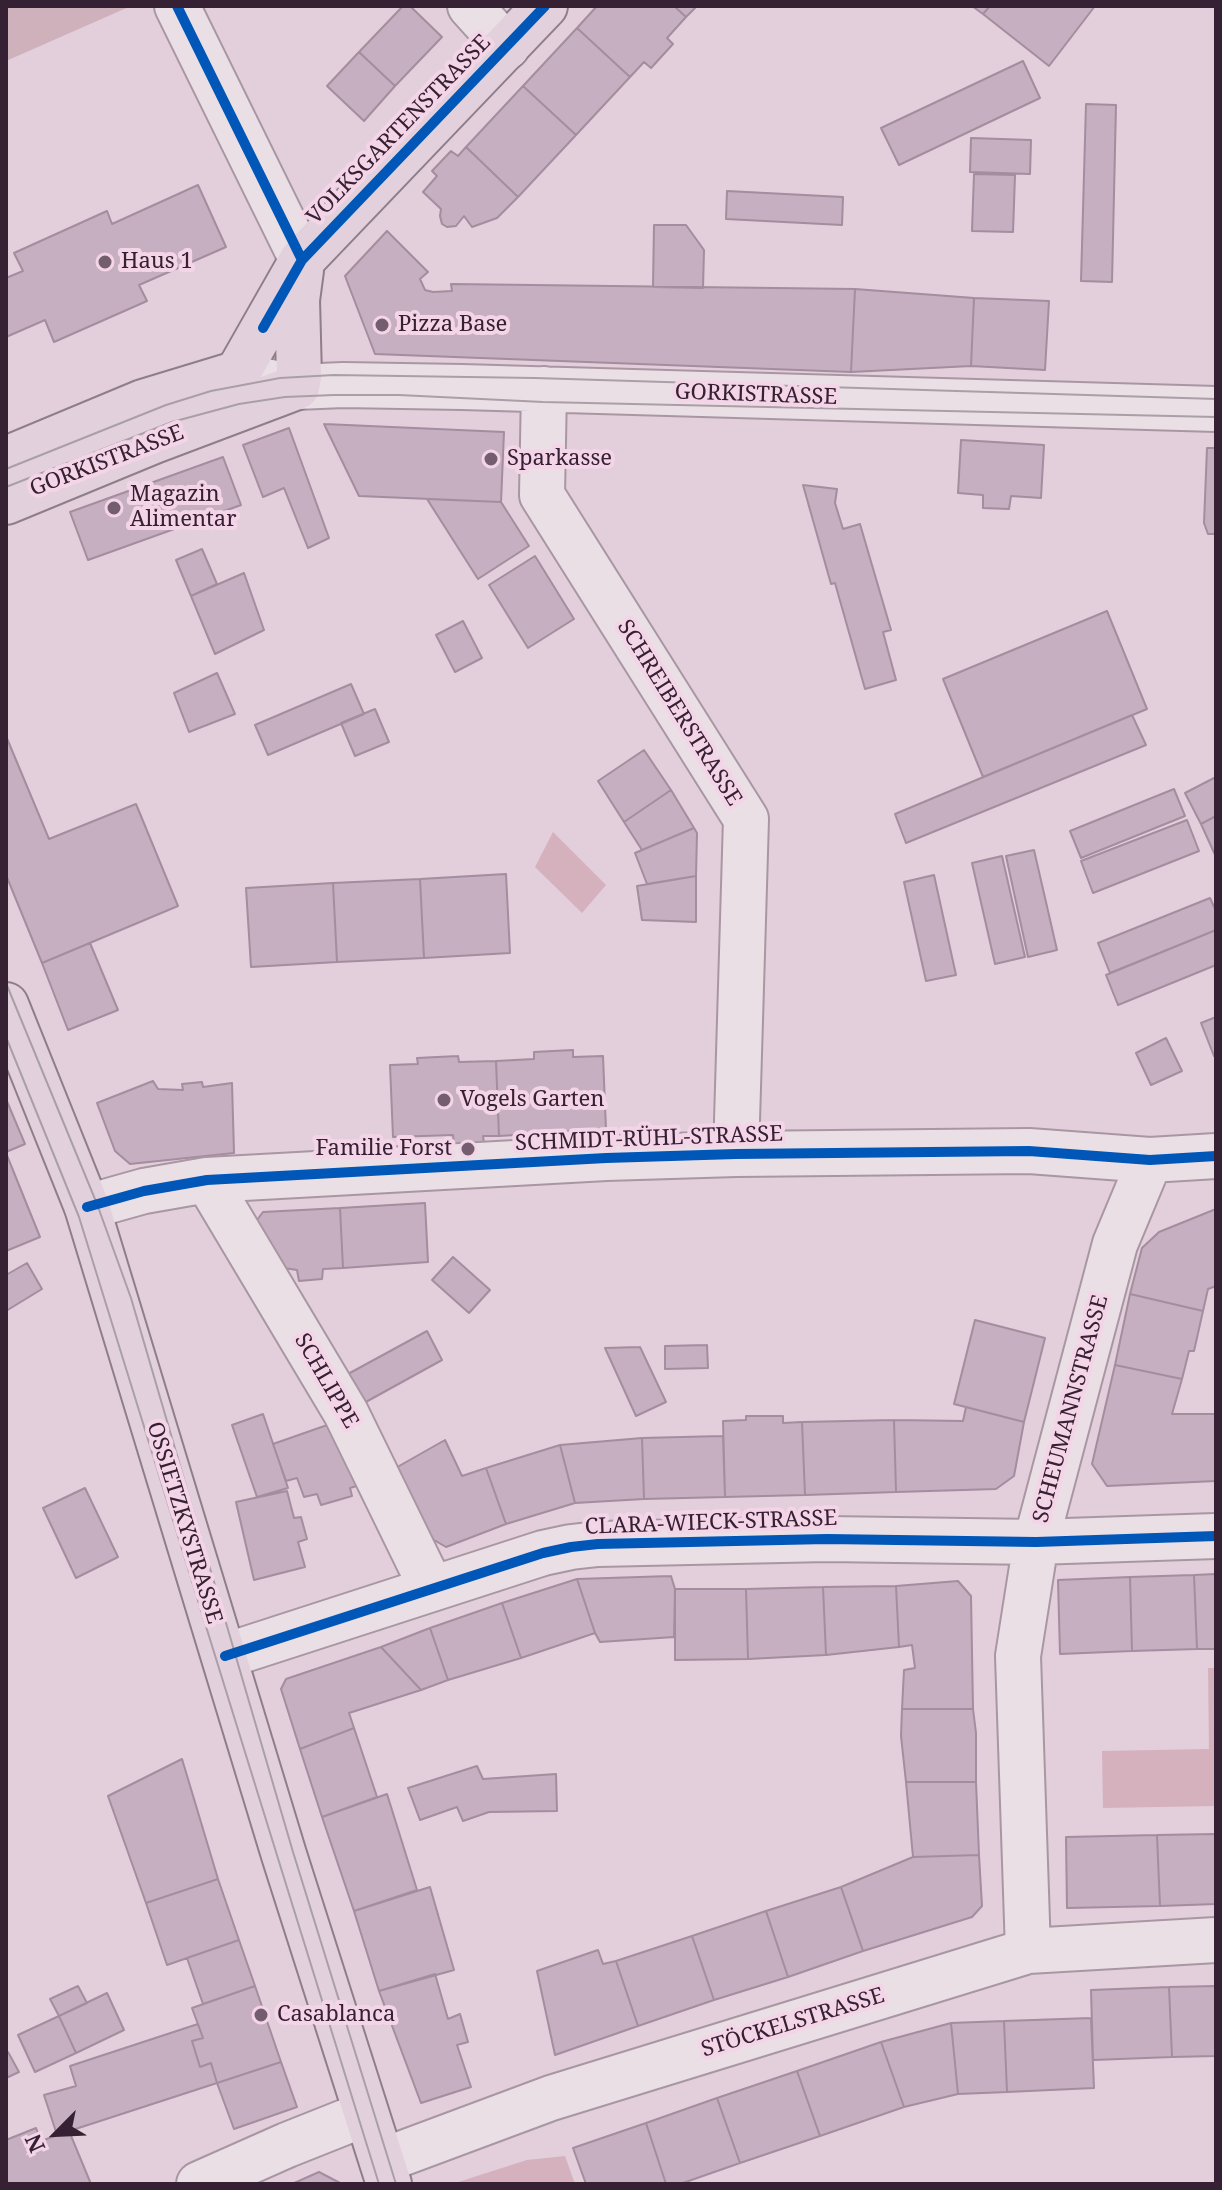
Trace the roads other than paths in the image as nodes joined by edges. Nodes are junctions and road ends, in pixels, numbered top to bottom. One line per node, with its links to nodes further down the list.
1 (177, 6): 5 (street)
2 (470, 6): 4 (street)
3 (545, 6): 4 (main road, VOLKSGARTENSTRASSE)
4 (507, 47): 5 (main road, VOLKSGARTENSTRASSE)
5 (302, 260): 6 (main road, VOLKSGARTENSTRASSE); 7 (main road)
6 (232, 375): 7 (street, GORKISTRASSE); 10 (main road, GORKISTRASSE)
7 (297, 387): 8 (street, GORKISTRASSE); 11 (main road, GORKISTRASSE)
8 (544, 389): 9 (street, GORKISTRASSE); 13 (street, SCHREIBERSTRASSE)
9 (1216, 409)
10 (6, 459)
11 (6, 502)
12 (6, 1005): 17 (main road, OSSIETZKYSTRASSE)
13 (736, 1154): 15 (street, SCHMIDT-RÜHL-STRASSE); 16 (street, SCHMIDT-RÜHL-STRASSE)
14 (1216, 1156): 15 (street, SCHMIDT-RÜHL-STRASSE)
15 (1150, 1160): 19 (street, SCHEUMANNSTRASSE)
16 (207, 1180): 17 (street, SCHMIDT-RÜHL-STRASSE); 20 (street, SCHLIPPE)
17 (87, 1207): 21 (main road, OSSIETZKYSTRASSE)
18 (1216, 1536): 19 (street, CLARA-WIECK-STRASSE)
19 (1036, 1542): 20 (street, CLARA-WIECK-STRASSE); 23 (street, SCHEUMANNSTRASSE)
20 (432, 1589): 21 (street, CLARA-WIECK-STRASSE)
21 (225, 1656): 24 (main road, OSSIETZKYSTRASSE)
22 (1216, 1940): 23 (street, STÖCKELSTRASSE)
23 (1028, 1951): 25 (street, STÖCKELSTRASSE)
24 (365, 2114): 25 (main road, OSSIETZKYSTRASSE); 26 (street)
25 (386, 2172)
26 (199, 2184)

